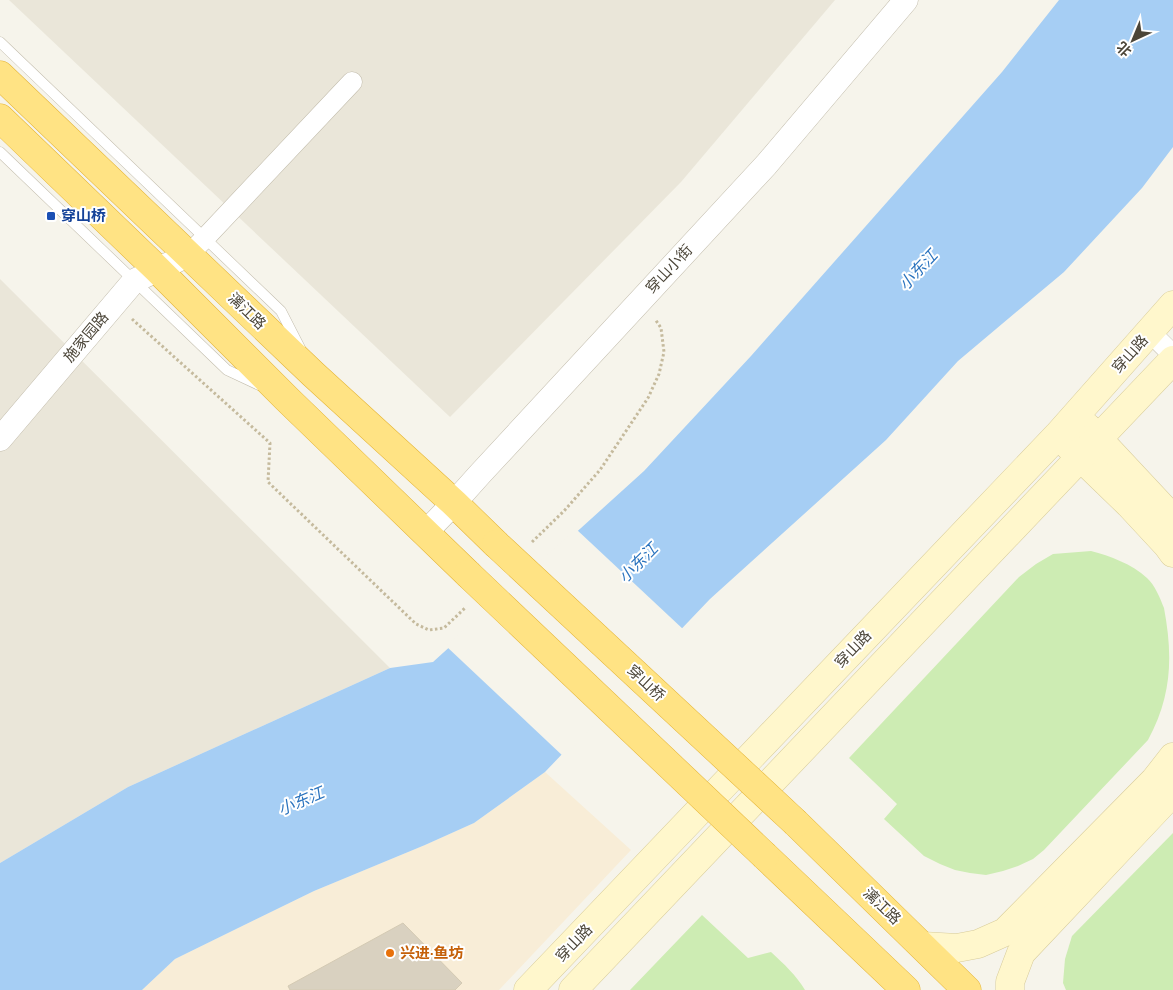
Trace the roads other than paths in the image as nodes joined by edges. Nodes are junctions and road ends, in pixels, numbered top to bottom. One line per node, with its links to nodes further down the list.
1 (906, 0): 17 (street, 穿山小街)
2 (0, 42): 7 (lane)
3 (0, 75): 7 (highway, 漓江路)
4 (352, 82): 7 (street)
5 (0, 118): 8 (highway)
6 (0, 152): 8 (lane)
7 (196, 246): 8 (street, 施家园路); 17 (highway, 漓江路)
8 (146, 275): 15 (street, 施家园路); 19 (highway)
9 (1173, 304): 10 (main road, 穿山路)
10 (1150, 331): 11 (street); 13 (main road, 穿山路)
11 (1173, 355)
12 (1173, 360): 16 (main road)
13 (1075, 414): 14 (main road, 穿山路); 16 (main road)
14 (1058, 435): 16 (main road); 27 (main road, 穿山路)
15 (0, 439)
16 (1090, 448): 18 (main road); 21 (main road); 28 (main road)
17 (454, 503): 19 (street, 穿山小街); 20 (highway, 漓江路)
18 (1173, 519)
19 (426, 532): 26 (highway, bridge)
20 (496, 544): 24 (highway, 穿山桥, bridge)
21 (1173, 553)
22 (1173, 756): 25 (main road)
23 (1173, 792): 30 (main road)
24 (796, 823): 25 (highway, 漓江路)
25 (922, 946): 29 (highway, 漓江路)
26 (899, 986)
27 (528, 990)
28 (573, 990)
29 (967, 990)
30 (1010, 990)

